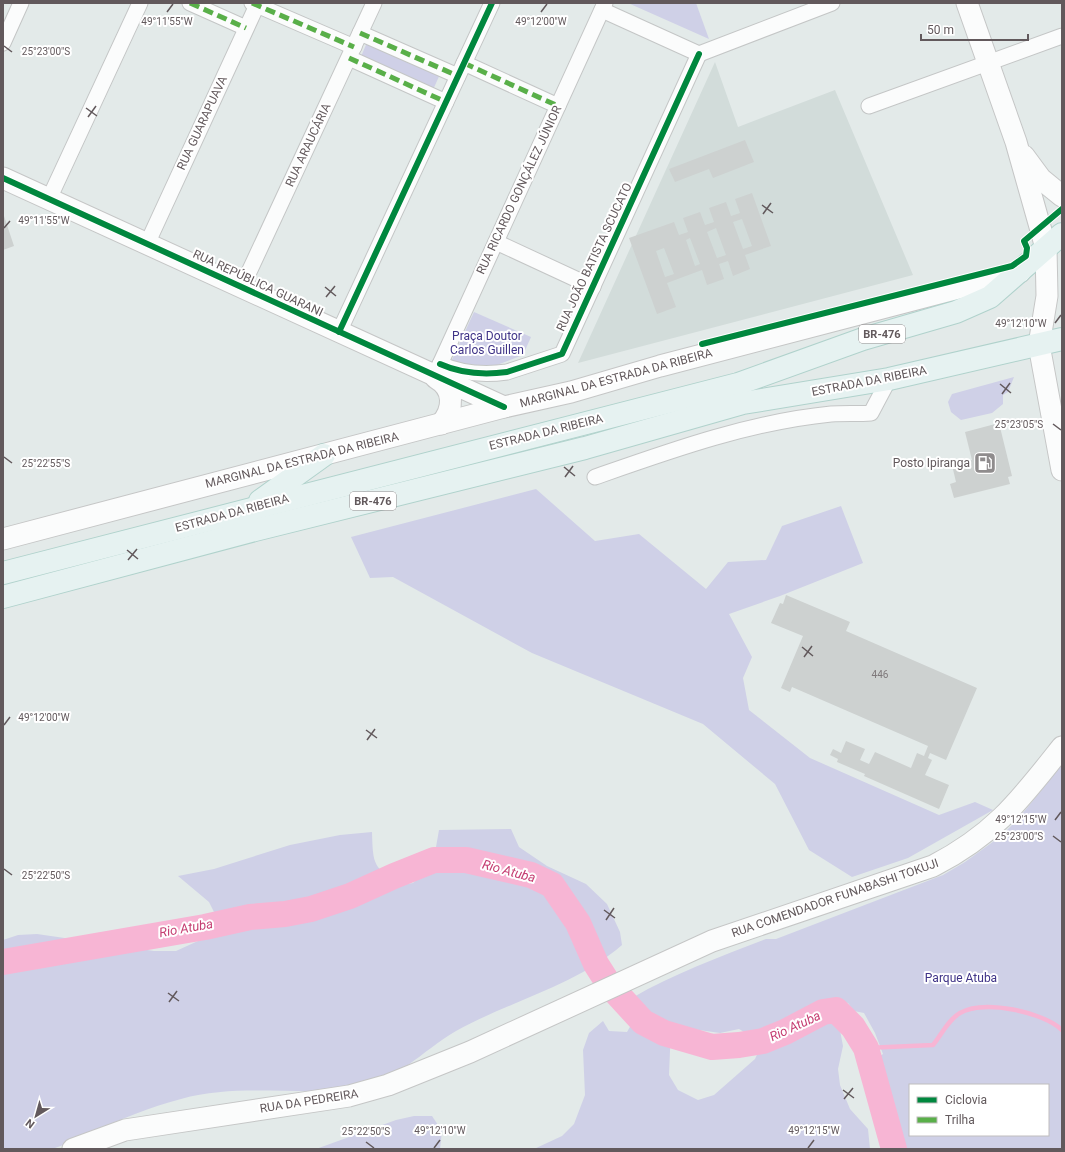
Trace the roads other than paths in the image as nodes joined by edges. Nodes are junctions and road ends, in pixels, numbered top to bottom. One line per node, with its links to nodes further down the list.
1 (21, 3): 13 (street)
2 (140, 3): 24 (street)
3 (190, 3): 10 (street)
4 (374, 3): 11 (street, RUA ARAUCÁRIA)
5 (492, 3): 17 (street)
6 (832, 3): 15 (street)
7 (967, 3): 16 (main road)
8 (256, 4): 10 (street, RUA GUARAPUAVA); 14 (street)
9 (603, 6): 15 (street); 19 (street, RUA RICARDO GONÇÁLEZ JÚNIOR)
10 (246, 28): 27 (street, RUA GUARAPUAVA)
11 (360, 33): 14 (street, RUA ARAUCÁRIA); 17 (street)
12 (1062, 36): 16 (street)
13 (3, 43)
14 (351, 53): 18 (street); 31 (street, RUA ARAUCÁRIA)
15 (699, 54): 30 (street, RUA JOÃO BATISTA SCUCATO)
16 (988, 63): 20 (street); 21 (main road)
17 (461, 70): 18 (street); 19 (street)
18 (446, 102): 32 (street)
19 (558, 106): 26 (street, RUA RICARDO GONÇÁLEZ JÚNIOR)
20 (869, 106)
21 (1016, 142): 23 (main road); 28 (main road)
22 (3, 178): 24 (main road, RUA REPÚBLICA GUARANI)
23 (1062, 196)
24 (49, 199): 27 (main road, RUA REPÚBLICA GUARANI)
25 (1062, 234): 28 (main road, ESTRADA DA RIBEIRA)
26 (496, 242): 30 (street); 35 (street, RUA RICARDO GONÇÁLEZ JÚNIOR)
27 (147, 244): 31 (main road, RUA REPÚBLICA GUARANI)
28 (1046, 248): 29 (main road, ESTRADA DA RIBEIRA); 34 (main road)
29 (1020, 272): 37 (main road, MARGINAL DA ESTRADA DA RIBEIRA); 42 (main road, ESTRADA DA RIBEIRA / BR-476)
30 (593, 286): 35 (street, RUA JOÃO BATISTA SCUCATO)
31 (242, 287): 32 (main road, RUA REPÚBLICA GUARANI)
32 (339, 332): 35 (main road, RUA REPÚBLICA GUARANI)
33 (1062, 339): 34 (main road, ESTRADA DA RIBEIRA)
34 (1039, 345): 36 (main road, ESTRADA DA RIBEIRA); 40 (main road)
35 (437, 370): 37 (main road, RUA REPÚBLICA GUARANI); 38 (main road, RUA REPÚBLICA GUARANI)
36 (889, 379): 41 (street); 45 (main road, ESTRADA DA RIBEIRA / BR-476)
37 (504, 408): 38 (main road, MARGINAL DA ESTRADA DA RIBEIRA)
38 (441, 424): 39 (main road, MARGINAL DA ESTRADA DA RIBEIRA)
39 (324, 455): 42 (main road); 43 (main road, MARGINAL DA ESTRADA DA RIBEIRA)
40 (1062, 470)
41 (595, 477)
42 (250, 508): 44 (main road, ESTRADA DA RIBEIRA / BR-476)
43 (3, 539)
44 (3, 573)
45 (3, 597)
46 (1062, 746): 47 (main road, RUA COMENDADOR FUNABASHI TOKUJI)
47 (580, 1003): 48 (main road, RUA DA PEDREIRA)
48 (73, 1149)

